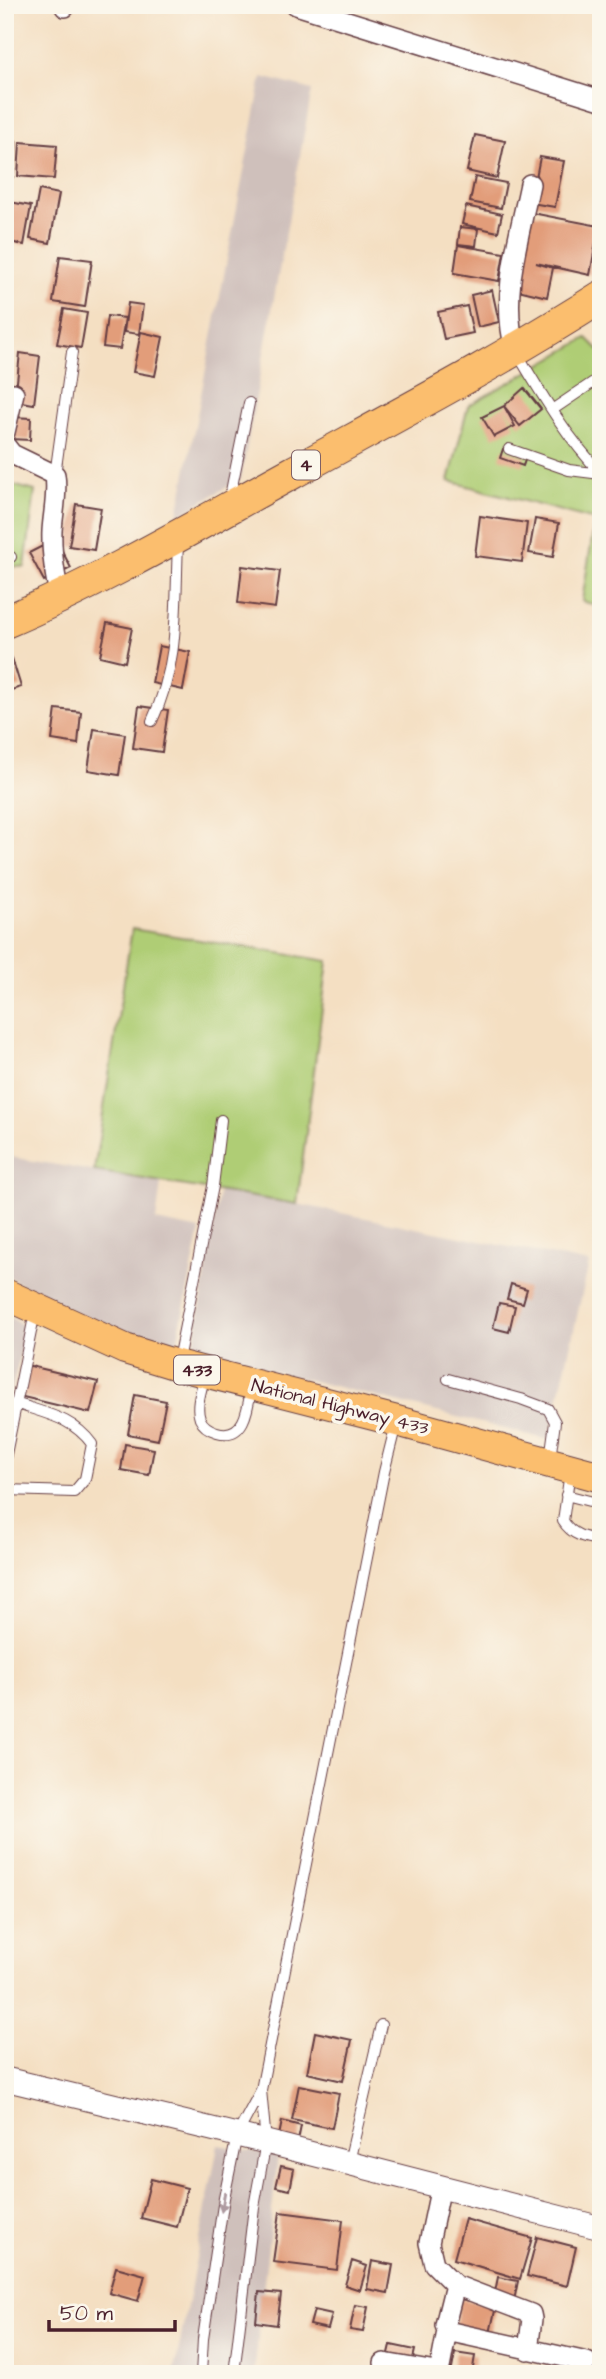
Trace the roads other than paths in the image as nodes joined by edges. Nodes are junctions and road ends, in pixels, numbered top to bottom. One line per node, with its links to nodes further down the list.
1 (296, 5): 2 (street)
2 (601, 100)
3 (530, 184): 5 (street)
4 (601, 297): 5 (highway, 4)
5 (515, 349): 10 (lane); 16 (highway, 4)
6 (72, 352): 15 (lane)
7 (601, 380): 10 (lane)
8 (14, 393): 11 (street)
9 (249, 403): 16 (lane)
10 (552, 410): 14 (lane)
11 (5, 432)
12 (5, 445): 15 (street)
13 (509, 449): 14 (lane)
14 (601, 473)
15 (55, 475): 18 (street)
16 (228, 508): 17 (highway, 4)
17 (178, 536): 18 (highway, 4); 20 (lane)
18 (60, 598): 19 (highway, 4)
19 (5, 622)
20 (152, 721)
21 (221, 1120): 24 (lane)
22 (5, 1294): 23 (main road, National Highway 433 / 433)
23 (35, 1310): 24 (main road, National Highway 433 / 433); 27 (lane)
24 (191, 1369): 26 (main road, National Highway 433 / 433); 26 (lane)
25 (448, 1379): 30 (lane)
26 (252, 1384): 28 (main road, National Highway 433 / 433)
27 (15, 1403): 29 (lane); 32 (lane)
28 (397, 1420): 30 (main road, National Highway 433 / 433); 37 (lane)
29 (5, 1459)
30 (562, 1475): 31 (main road, National Highway 433 / 433); 33 (lane); 34 (lane)
31 (601, 1477)
32 (5, 1490)
33 (601, 1504)
34 (601, 1540)
35 (381, 2025): 40 (lane)
36 (5, 2079): 38 (street)
37 (261, 2090): 38 (lane); 39 (lane)
38 (237, 2135): 39 (street); 48 (lane, one-way to 48)
39 (266, 2142): 40 (street); 49 (lane)
40 (348, 2163): 41 (street)
41 (441, 2186): 42 (street); 43 (street)
42 (601, 2228)
43 (455, 2285): 44 (street); 45 (street)
44 (447, 2331): 45 (street); 47 (street)
45 (528, 2350): 46 (street)
46 (587, 2362)
47 (384, 2363)
48 (201, 2374)
49 (234, 2374)

